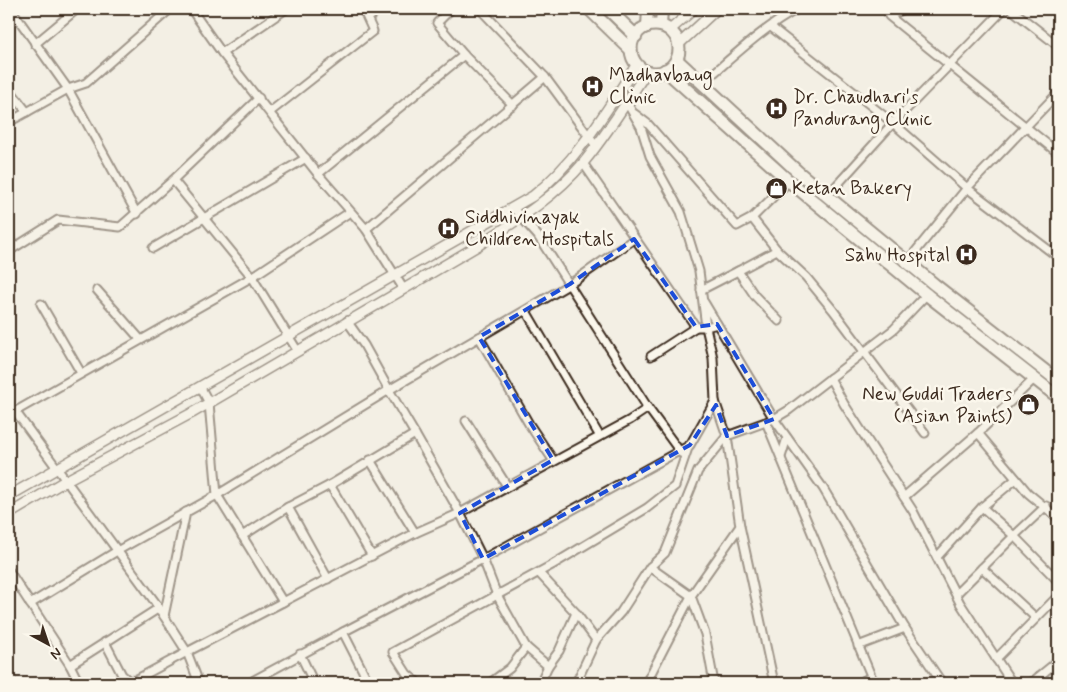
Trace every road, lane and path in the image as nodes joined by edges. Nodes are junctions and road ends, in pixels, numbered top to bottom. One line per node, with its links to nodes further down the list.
1 (11, 9): 26 (street)
2 (77, 9): 26 (street)
3 (170, 9): 39 (street)
4 (191, 9): 30 (street)
5 (286, 9): 30 (street)
6 (363, 9): 21 (street)
7 (378, 9): 21 (street)
8 (386, 9): 21 (street)
9 (451, 9): 31 (street)
10 (480, 9): 37 (street)
11 (589, 9): 29 (main road)
12 (608, 9): 25 (main road)
13 (648, 9): 22 (main road)
14 (662, 9): 24 (main road)
15 (694, 9): 24 (street)
16 (717, 9): 27 (street)
17 (798, 9): 23 (street)
18 (904, 9): 34 (street)
19 (1004, 9): 34 (street)
20 (1011, 9): 28 (street)
21 (370, 17): 46 (street)
22 (647, 27): 24 (main road); 25 (main road)
23 (771, 27): 38 (street); 49 (street)
24 (666, 28): 27 (main road)
25 (636, 36): 29 (main road)
26 (35, 44): 39 (street)
27 (679, 44): 32 (main road)
28 (1058, 46)
29 (631, 50): 33 (main road)
30 (222, 53): 42 (street)
31 (464, 56): 44 (street); 56 (street)
32 (676, 60): 35 (main road); 38 (main road)
33 (637, 64): 36 (main road); 51 (street)
34 (949, 66): 49 (street); 50 (street)
35 (665, 70): 36 (main road); 58 (main road)
36 (647, 71): 43 (street)
37 (545, 77): 44 (street); 51 (street)
38 (701, 84): 60 (main road)
39 (68, 89): 45 (street); 63 (street)
40 (9, 90): 45 (street)
41 (1058, 93): 50 (street)
42 (259, 98): 46 (street); 57 (street)
43 (626, 103): 47 (street); 52 (street)
44 (513, 105): 67 (street)
45 (27, 112): 48 (street)
46 (270, 112): 54 (street)
47 (632, 113): 66 (street); 81 (street)
48 (9, 122)
49 (893, 123): 59 (street); 60 (street)
50 (1027, 126): 53 (street); 59 (street)
51 (589, 136): 52 (street); 61 (street)
52 (596, 146): 55 (street)
53 (1058, 153)
54 (306, 158): 56 (street); 64 (street)
55 (583, 163): 65 (street); 68 (street)
56 (318, 174): 62 (street)
57 (173, 180): 63 (street); 64 (street)
58 (789, 181): 66 (street); 82 (main road)
59 (967, 188): 72 (street); 73 (street)
60 (827, 196): 73 (main road)
61 (513, 208): 65 (street); 75 (street)
62 (350, 212): 67 (street); 76 (street)
63 (136, 214): 71 (street)
64 (204, 217): 69 (street); 76 (street)
65 (521, 218): 77 (street); 79 (street)
66 (752, 218): 70 (street)
67 (366, 229): 75 (street)
68 (634, 239): 77 (street); 88 (street)
69 (153, 248)
70 (777, 250): 74 (street); 94 (street)
71 (9, 251)
72 (1058, 257)
73 (907, 262): 78 (main road)
74 (738, 271): 81 (street); 86 (street)
75 (395, 276): 79 (street); 90 (street)
76 (252, 277): 90 (street); 92 (street)
77 (570, 284): 84 (street); 105 (street)
78 (935, 285): 82 (street); 99 (main road)
79 (403, 288): 85 (street)
80 (98, 290): 92 (street)
81 (701, 293): 87 (street); 89 (street)
82 (926, 294): 94 (street); 98 (main road)
83 (41, 304): 96 (street)
84 (526, 311): 91 (street); 113 (street)
85 (347, 321): 93 (street); 101 (street)
86 (780, 321)
87 (718, 324): 89 (street); 107 (street)
88 (696, 327): 89 (street); 95 (street)
89 (706, 327): 103 (street)
90 (290, 338): 93 (street); 100 (street)
91 (479, 338): 101 (street); 120 (street)
92 (140, 340): 96 (street)
93 (298, 350): 104 (street)
94 (865, 350): 97 (street); 110 (street)
95 (650, 356)
96 (81, 374): 106 (street)
97 (830, 378): 107 (street); 129 (street)
98 (1035, 378): 102 (main road); 111 (street)
99 (1058, 381)
100 (200, 388): 104 (street); 122 (street)
101 (389, 390): 112 (street); 127 (street)
102 (1058, 397)
103 (715, 401): 114 (street); 116 (street)
104 (209, 403): 124 (street); 127 (street)
105 (648, 408): 113 (street); 117 (street)
106 (12, 413): 122 (street)
107 (774, 419): 109 (street); 115 (street)
108 (466, 421): 126 (street)
109 (766, 422): 114 (street); 118 (street)
110 (925, 433)
111 (978, 433): 123 (street); 129 (street)
112 (415, 434): 119 (street); 134 (street)
113 (599, 436): 120 (street)
114 (727, 436): 137 (street); 145 (street)
115 (787, 438): 118 (street); 161 (street)
116 (690, 445): 117 (street); 121 (street)
117 (680, 450): 121 (street); 144 (street)
118 (781, 457): 165 (street)
119 (370, 460): 125 (street); 138 (street)
120 (554, 460): 126 (street)
121 (682, 461): 148 (street)
122 (57, 469): 124 (street); 128 (street)
123 (1016, 479): 131 (street); 132 (street)
124 (65, 480): 135 (street); 141 (street)
125 (330, 485): 130 (street); 142 (street)
126 (507, 486): 134 (street)
127 (217, 495): 133 (street); 139 (street)
128 (9, 496)
129 (904, 497): 143 (street)
130 (288, 507): 139 (street); 149 (street)
131 (1046, 507): 136 (street); 140 (street)
132 (982, 508): 140 (street); 143 (street)
133 (186, 512): 141 (street); 159 (street)
134 (460, 513): 138 (street); 144 (street)
135 (9, 514)
136 (1058, 518)
137 (740, 526): 153 (street); 187 (street)
138 (415, 533): 142 (street)
139 (242, 536): 155 (street)
140 (1014, 536): 146 (street); 150 (street)
141 (117, 551): 156 (street); 157 (street)
142 (372, 556): 149 (street)
143 (937, 558): 151 (street)
144 (483, 559): 152 (street); 162 (street)
145 (650, 567): 153 (street); 163 (street)
146 (982, 568): 151 (street); 160 (street)
147 (9, 571): 156 (street)
148 (539, 573): 152 (street); 158 (street)
149 (328, 579): 155 (street)
150 (1058, 581)
151 (956, 594): 169 (street)
152 (497, 595): 166 (street); 181 (street)
153 (691, 596): 185 (street); 186 (street)
154 (1058, 596): 160 (street)
155 (283, 602): 167 (street)
156 (30, 604): 171 (street)
157 (159, 608): 159 (street); 164 (street)
158 (576, 613): 163 (street); 172 (street)
159 (164, 616): 167 (street)
160 (1036, 618): 169 (street)
161 (905, 628): 165 (street); 189 (street)
162 (343, 632): 168 (street); 180 (street)
163 (596, 640): 184 (street)
164 (105, 642): 167 (street); 171 (street)
165 (858, 646): 174 (street)
166 (526, 647): 172 (street); 182 (street)
167 (187, 652): 178 (street)
168 (300, 654): 175 (street); 179 (street)
169 (996, 659): 190 (street)
170 (1058, 661): 191 (street)
171 (70, 665): 177 (street)
172 (548, 666): 183 (street)
173 (9, 676): 176 (street)
174 (872, 680): 188 (street)
175 (253, 682)
176 (11, 683)
177 (79, 683)
178 (199, 683)
179 (314, 683)
180 (369, 683)
181 (418, 683)
182 (490, 683)
183 (540, 683)
184 (576, 683)
185 (646, 683)
186 (714, 683)
187 (774, 683)
188 (859, 683)
189 (942, 683)
190 (1012, 683)
191 (1031, 683)

